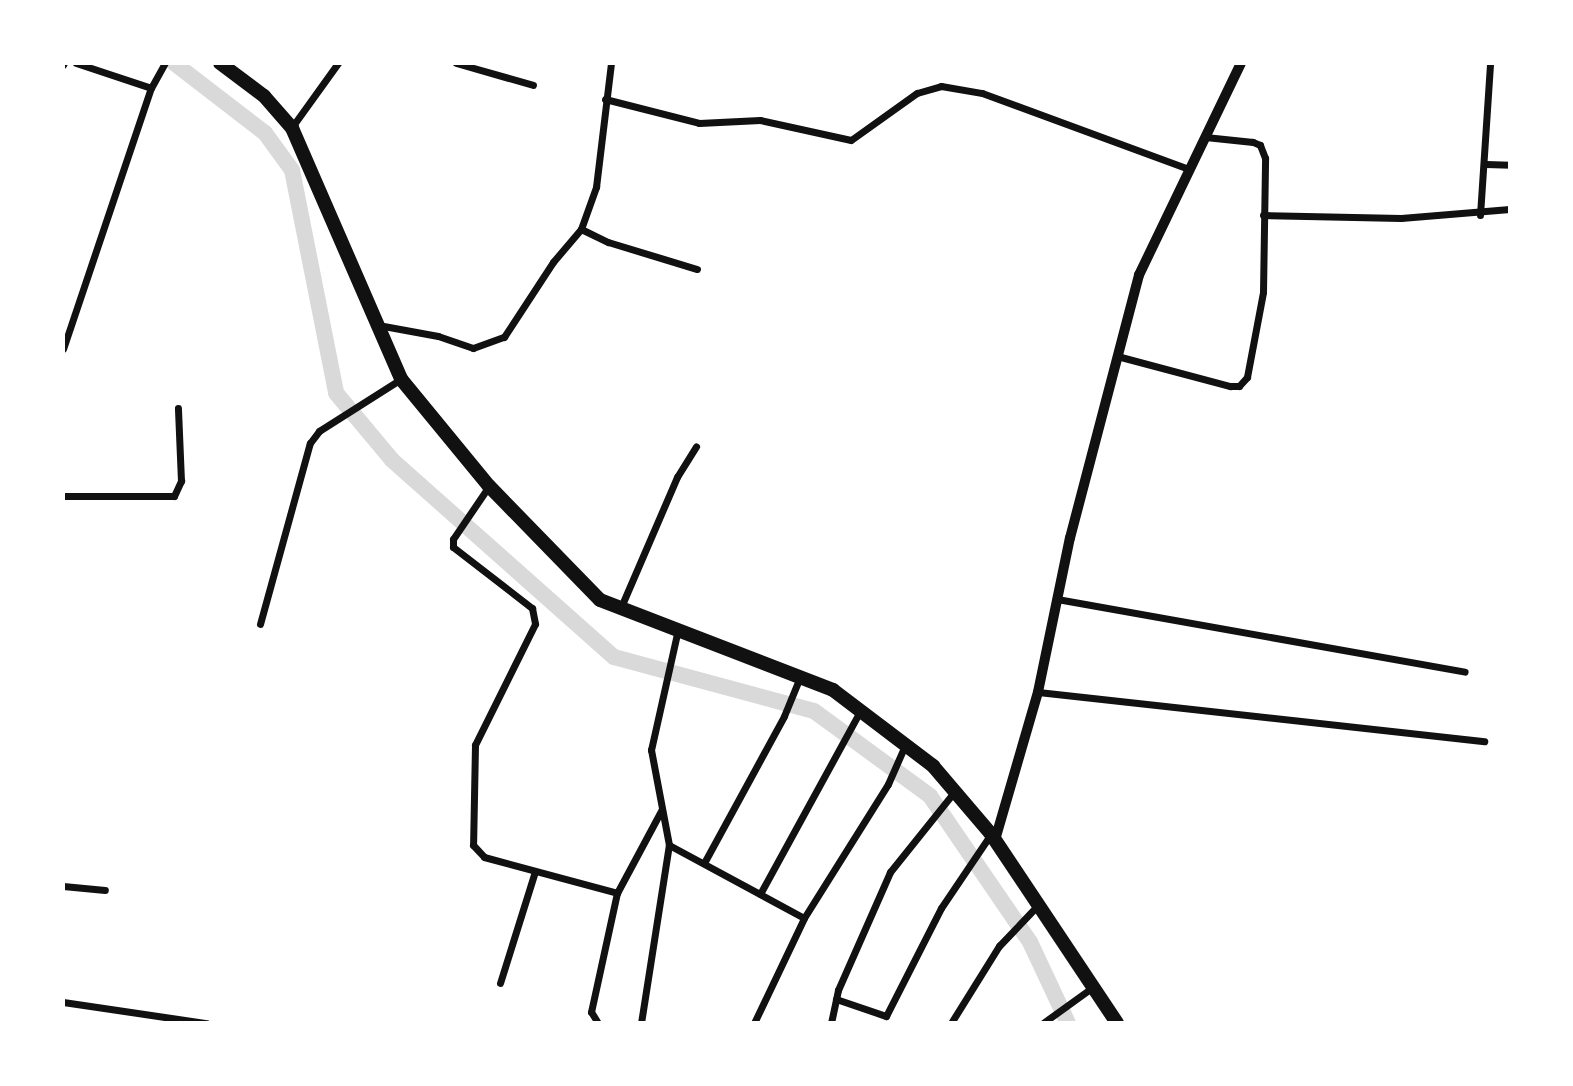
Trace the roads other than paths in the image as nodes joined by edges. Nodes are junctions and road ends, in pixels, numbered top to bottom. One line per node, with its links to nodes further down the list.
1 (76, 63): 10 (street)
2 (165, 63): 10 (street)
3 (220, 63): 12 (main road)
4 (338, 63): 12 (street)
5 (456, 63): 9 (street)
6 (611, 63): 11 (street)
7 (1241, 63): 13 (street)
8 (1490, 63): 14 (street)
9 (533, 85)
10 (151, 88): 23 (street)
11 (605, 99): 16 (street); 20 (street)
12 (292, 128): 22 (main road)
13 (1205, 137): 16 (street); 18 (street)
14 (1486, 164): 15 (street); 19 (street)
15 (1510, 165)
16 (1189, 169): 24 (street)
17 (1510, 209): 19 (street)
18 (1263, 215): 19 (street); 24 (street)
19 (1480, 215)
20 (581, 229): 21 (street); 22 (street)
21 (697, 269)
22 (378, 325): 25 (main road)
23 (63, 349)
24 (1117, 356): 30 (street)
25 (401, 379): 28 (main road); 32 (street)
26 (178, 408): 29 (street)
27 (696, 446): 31 (street)
28 (489, 486): 31 (main road); 45 (street)
29 (63, 496)
30 (1057, 599): 34 (street); 36 (street)
31 (621, 607): 33 (main road)
32 (260, 624)
33 (678, 629): 35 (main road); 41 (street)
34 (1465, 672)
35 (800, 677): 37 (main road); 44 (street)
36 (1038, 692): 38 (street); 42 (street)
37 (860, 710): 39 (main road); 49 (street)
38 (1484, 741)
39 (906, 743): 40 (main road); 51 (street)
40 (956, 790): 42 (main road); 54 (street)
41 (662, 808): 43 (street); 48 (street)
42 (993, 837): 50 (main road); 54 (street)
43 (669, 845): 44 (street); 59 (street)
44 (704, 863): 49 (street)
45 (535, 871): 48 (street); 52 (street)
46 (63, 886): 47 (street)
47 (105, 890)
48 (617, 893): 58 (street)
49 (760, 894): 51 (street)
50 (1035, 908): 53 (main road); 62 (street)
51 (803, 918): 60 (street)
52 (500, 983)
53 (1093, 987): 56 (street); 63 (main road)
54 (836, 999): 61 (street)
55 (63, 1002): 57 (street)
56 (1046, 1020)
57 (206, 1023)
58 (598, 1023)
59 (640, 1023)
60 (754, 1023)
61 (831, 1023)
62 (951, 1023)
63 (1116, 1023)

